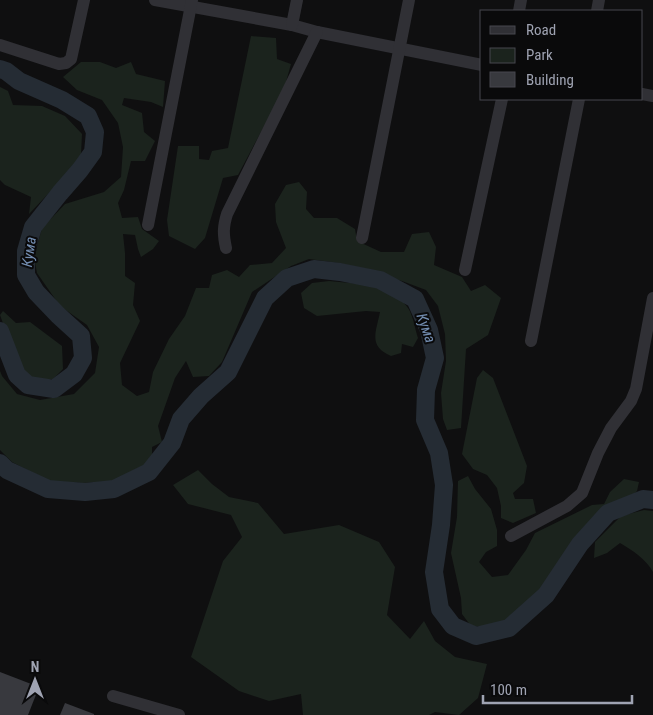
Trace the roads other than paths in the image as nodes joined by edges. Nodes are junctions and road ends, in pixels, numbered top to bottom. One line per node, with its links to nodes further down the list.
1 (84, 0): 8 (street)
2 (155, 0): 5 (street)
3 (297, 0): 6 (street)
4 (409, 0): 9 (street)
5 (191, 4): 6 (street); 13 (street)
6 (292, 25): 7 (street)
7 (317, 32): 9 (street); 15 (street)
8 (0, 45)
9 (400, 48): 10 (street); 14 (street)
10 (480, 65)
11 (502, 100): 16 (street)
12 (579, 100): 18 (street)
13 (148, 225)
14 (362, 238)
15 (226, 248)
16 (465, 270)
17 (653, 298): 19 (street)
18 (531, 341)
19 (511, 536)
20 (113, 696): 21 (street)
21 (179, 715)

